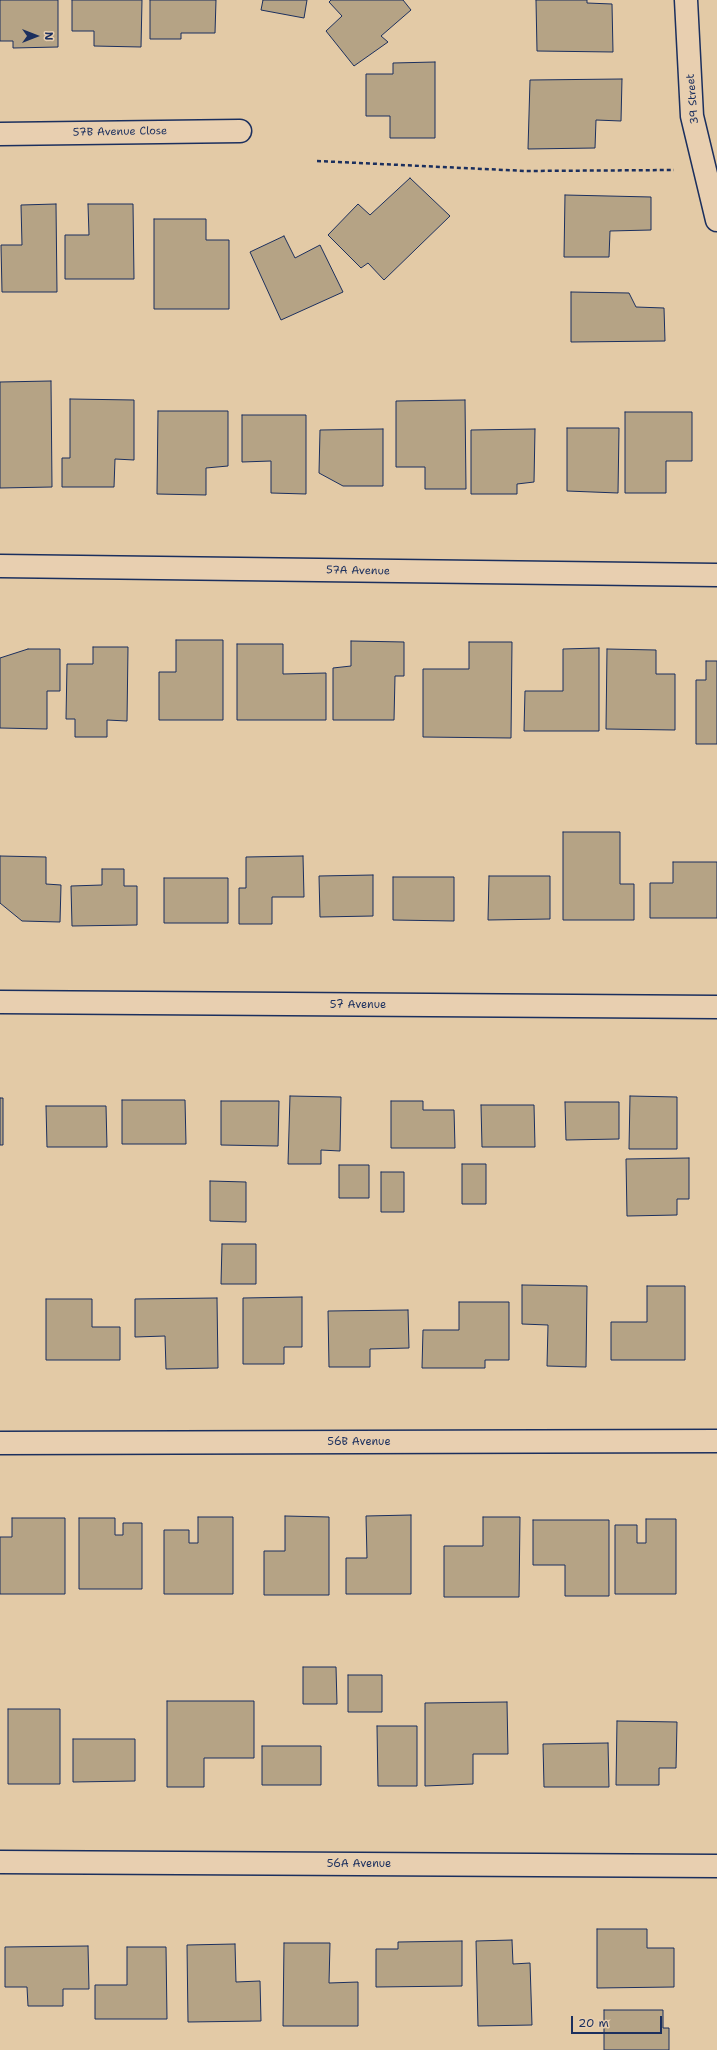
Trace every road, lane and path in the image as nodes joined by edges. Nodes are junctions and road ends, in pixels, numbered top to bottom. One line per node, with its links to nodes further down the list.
1 (686, 0): 6 (street, 39 Street)
2 (240, 131): 3 (street, 57B Avenue Close)
3 (0, 134)
4 (317, 161): 5 (path)
5 (674, 170)
6 (717, 220)
7 (0, 566): 8 (street, 57A Avenue)
8 (717, 575)
9 (0, 1002): 10 (street, 57 Avenue)
10 (717, 1007)
11 (717, 1441): 12 (street, 56B Avenue)
12 (0, 1443)
13 (0, 1862): 14 (street, 56A Avenue)
14 (717, 1866)

